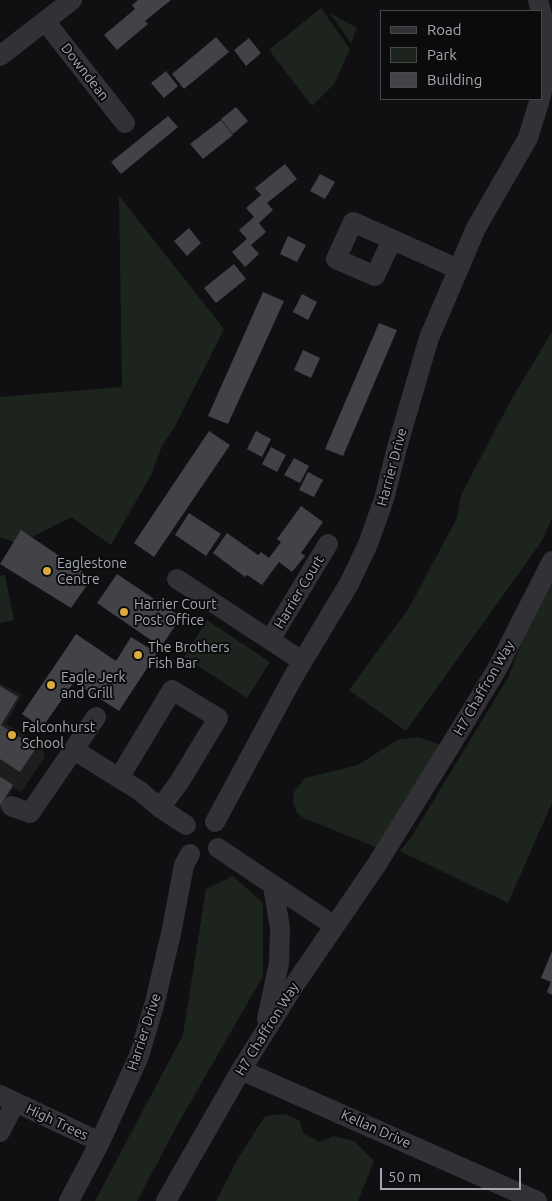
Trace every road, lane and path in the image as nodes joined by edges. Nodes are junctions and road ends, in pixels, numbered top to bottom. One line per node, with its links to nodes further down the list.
1 (72, 0): 3 (street)
2 (542, 16): 5 (street, Harrier Drive)
3 (45, 21): 4 (street); 7 (street, Downdean)
4 (0, 56)
5 (542, 88)
6 (539, 100): 9 (street, Harrier Drive)
7 (125, 123)
8 (392, 240): 9 (street)
9 (458, 269): 14 (street, Harrier Drive)
10 (328, 544): 13 (street, Harrier Court)
11 (552, 561): 25 (street, H7 Chaffron Way)
12 (177, 579): 13 (street, Harrier Court)
13 (270, 640): 14 (street, Harrier Court)
14 (302, 661): 20 (street, Harrier Drive)
15 (96, 717): 16 (street)
16 (74, 750): 17 (street); 18 (street)
17 (119, 778): 19 (street); 19 (street)
18 (11, 806)
19 (160, 808): 21 (street)
20 (215, 822): 21 (street); 22 (street)
21 (186, 825): 23 (street)
22 (218, 848): 23 (street); 24 (street)
23 (190, 854): 30 (street, Harrier Drive)
24 (273, 886): 25 (street); 26 (street)
25 (333, 925): 26 (street, H7 Chaffron Way)
26 (265, 1032): 27 (street, H7 Chaffron Way)
27 (242, 1070): 32 (street, H7 Chaffron Way); 33 (street, Kellan Drive)
28 (8, 1099): 29 (street, High Trees); 30 (street, High Trees)
29 (0, 1132)
30 (100, 1142): 31 (street, Harrier Drive)
31 (69, 1201)
32 (166, 1201)
33 (537, 1201)

